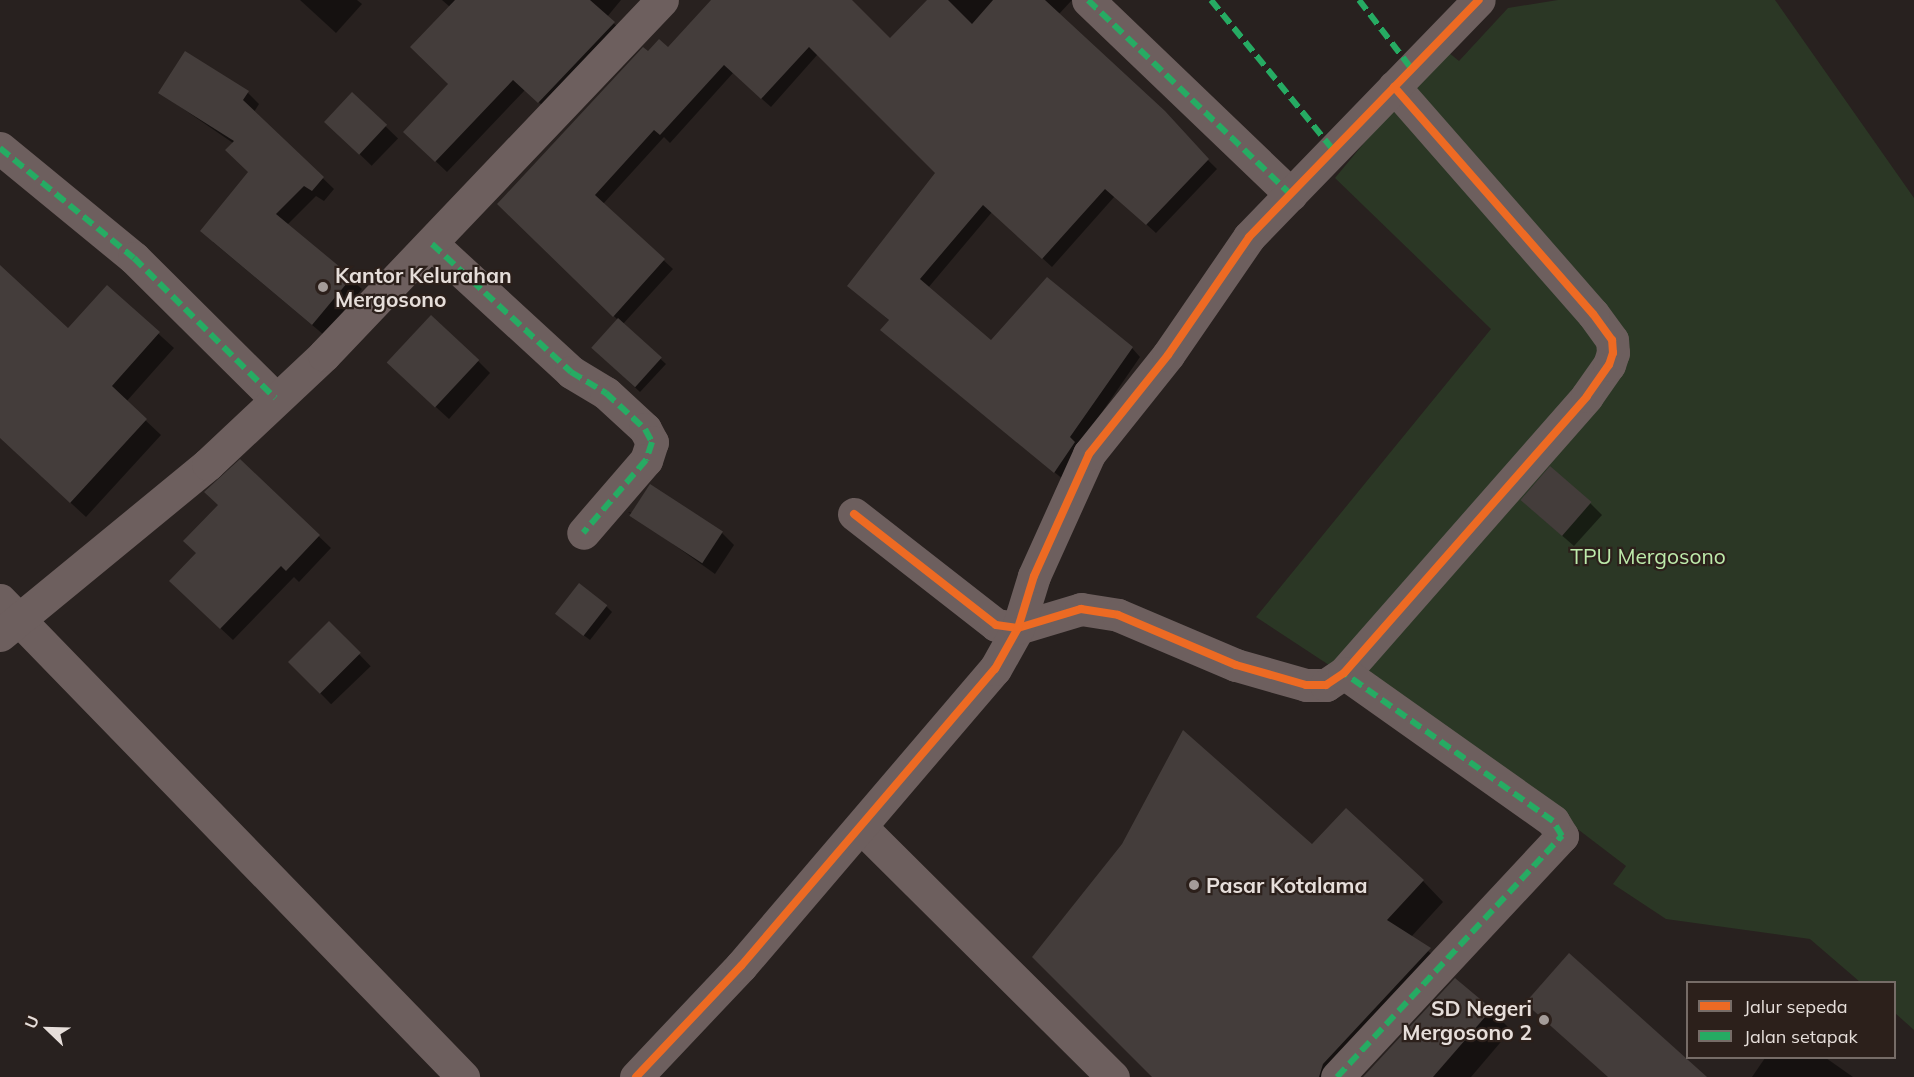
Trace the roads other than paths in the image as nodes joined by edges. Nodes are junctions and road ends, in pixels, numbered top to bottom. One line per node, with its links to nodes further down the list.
1 (662, 0): 7 (street)
2 (1088, 0): 6 (street)
3 (1479, 0): 4 (street)
4 (1394, 87): 6 (street); 13 (street)
5 (0, 148): 8 (street)
6 (1291, 195): 12 (street)
7 (432, 244): 8 (street); 10 (street)
8 (275, 398): 11 (street)
9 (854, 514): 12 (street)
10 (583, 533)
11 (6, 617): 16 (street)
12 (1018, 628): 13 (street); 14 (street)
13 (1344, 673): 18 (street)
14 (861, 827): 15 (street); 17 (street)
15 (1103, 1074)
16 (463, 1077)
17 (636, 1077)
18 (1337, 1077)

